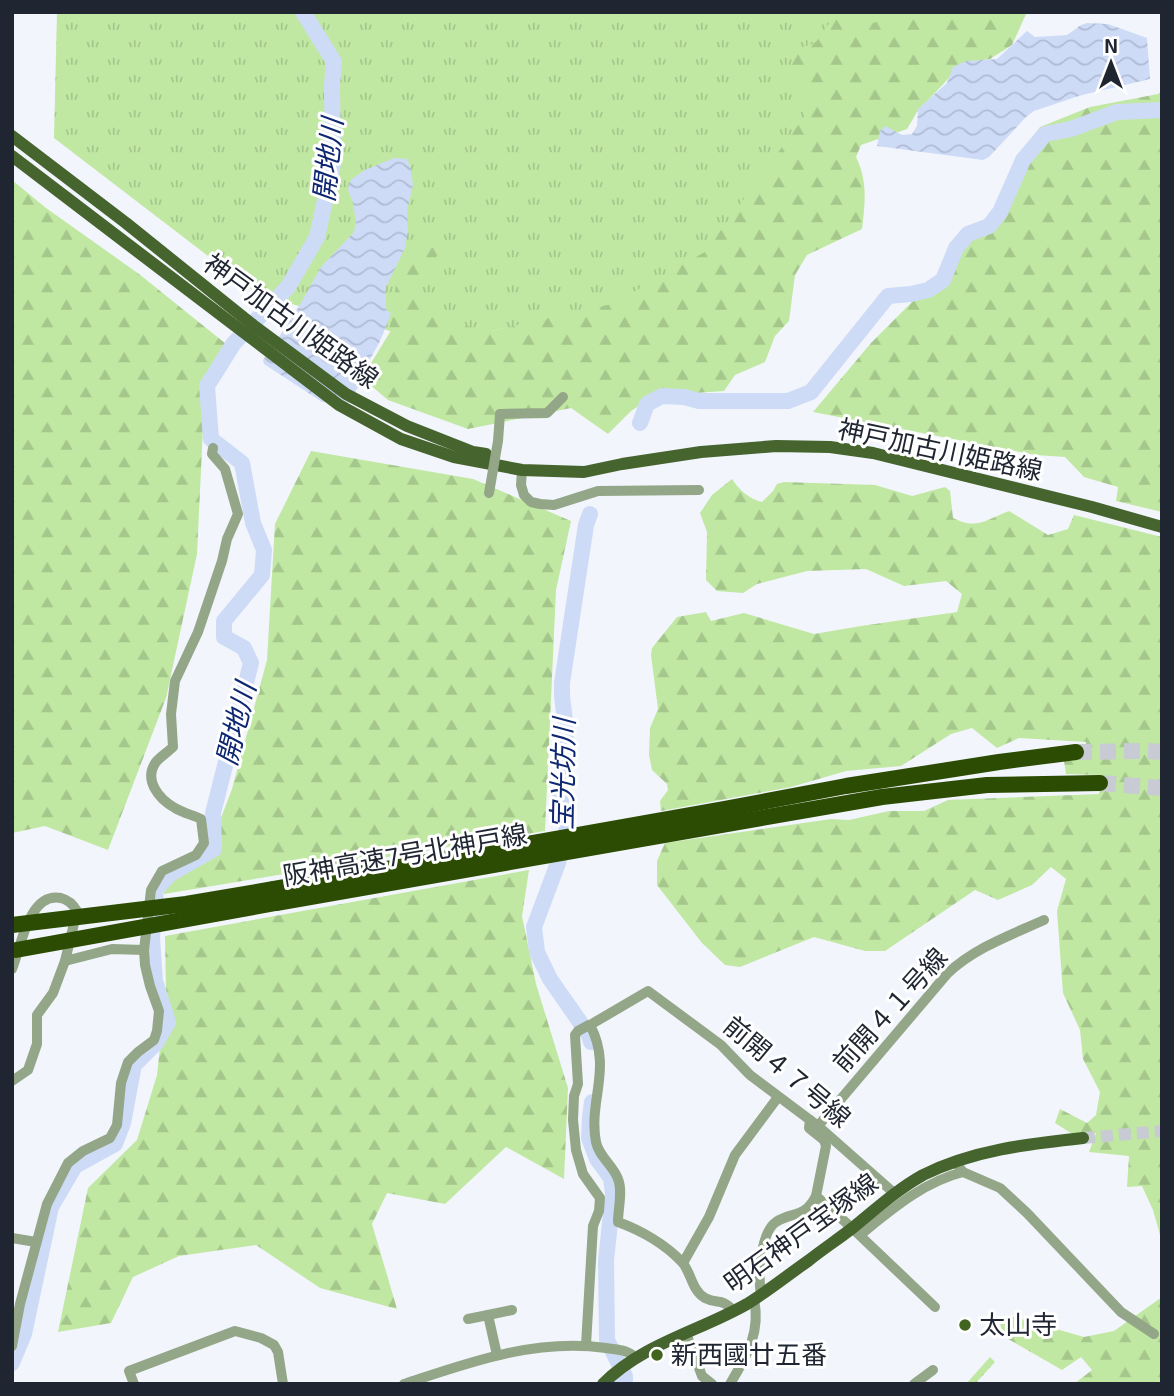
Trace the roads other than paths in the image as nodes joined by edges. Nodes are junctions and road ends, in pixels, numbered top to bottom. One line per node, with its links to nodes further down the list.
1 (12, 136): 3 (main road, 神戸加古川姫路線)
2 (12, 156): 3 (main road, 神戸加古川姫路線)
3 (222, 309): 5 (main road, 神戸加古川姫路線)
4 (564, 397): 10 (street, bridge)
5 (362, 410): 7 (main road, 神戸加古川姫路線); 8 (main road, 神戸加古川姫路線)
6 (212, 448): 18 (street)
7 (622, 464): 8 (main road, 神戸加古川姫路線); 11 (main road, 神戸加古川姫路線)
8 (522, 470): 9 (street)
9 (699, 490)
10 (489, 493)
11 (1162, 527)
12 (1076, 752): 14 (highway, 阪神高速7号北神戸線)
13 (1100, 783): 14 (highway, 阪神高速7号北神戸線)
14 (726, 816): 15 (highway, 阪神高速7号北神戸線)
15 (275, 896): 17 (highway, 阪神高速7号北神戸線, bridge); 19 (highway, 阪神高速7号北神戸線, bridge)
16 (1044, 920): 24 (street, 前開４１号線)
17 (12, 925)
18 (144, 950): 20 (street); 31 (street)
19 (14, 956): 20 (street)
20 (65, 961): 22 (street)
21 (589, 1025): 41 (street)
22 (12, 1081)
23 (778, 1097): 24 (street, 前開４７号線); 32 (street); 32 (street, 前開４７号線)
24 (814, 1123): 27 (street, 前開４７号線); 28 (street)
25 (1083, 1138): 26 (main road, 明石神戸宝塚線)
26 (959, 1167): 27 (main road, 明石神戸宝塚線); 29 (street); 40 (street)
27 (894, 1193): 29 (main road, 明石神戸宝塚線)
28 (816, 1196): 29 (street); 33 (street)
29 (856, 1231): 33 (main road, 明石神戸宝塚線); 34 (street)
30 (12, 1238): 31 (street)
31 (36, 1242): 42 (street)
32 (683, 1263): 36 (street)
33 (758, 1297): 36 (main road, 明石神戸宝塚線); 51 (street)
34 (935, 1307)
35 (512, 1310): 37 (street)
36 (734, 1311): 39 (main road, 明石神戸宝塚線)
37 (488, 1315): 38 (street); 43 (street)
38 (468, 1319)
39 (686, 1333): 44 (main road, 明石神戸宝塚線); 50 (street)
40 (1154, 1334)
41 (586, 1345): 43 (street); 44 (street)
42 (12, 1346)
43 (496, 1355): 48 (street)
44 (626, 1365): 49 (main road, 明石神戸宝塚線)
45 (933, 1370): 52 (street)
46 (135, 1384): 47 (street)
47 (283, 1384)
48 (404, 1384)
49 (603, 1384)
50 (712, 1384)
51 (730, 1384)
52 (914, 1384)

